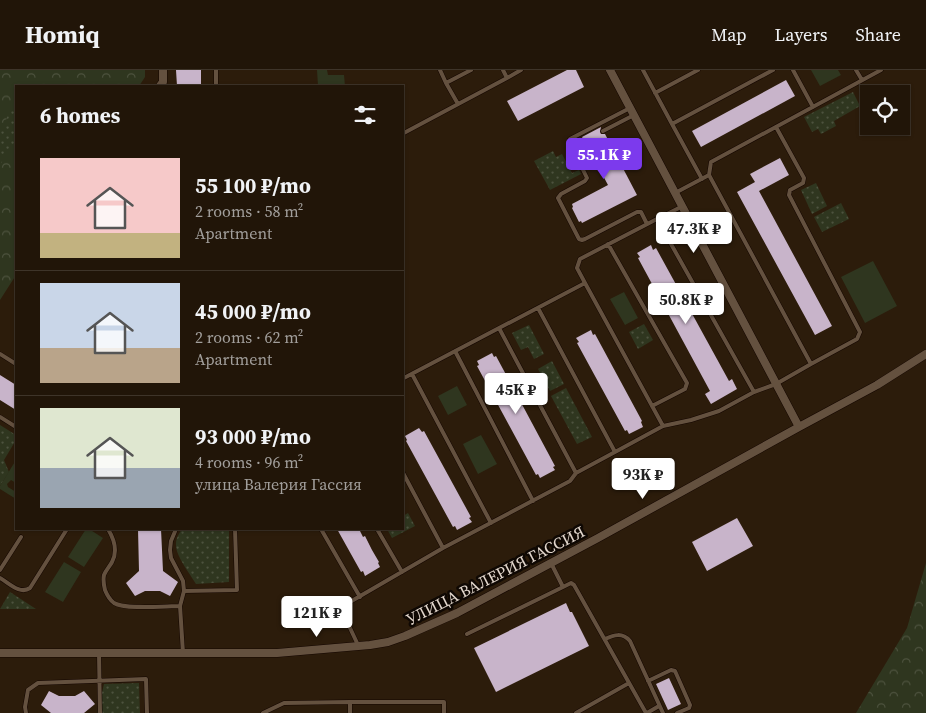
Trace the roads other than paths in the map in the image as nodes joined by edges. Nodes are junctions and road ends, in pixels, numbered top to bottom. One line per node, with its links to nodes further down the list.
1 (163, 70): 17 (street)
2 (216, 70): 18 (lane)
3 (440, 70): 16 (lane)
4 (471, 70): 16 (lane)
5 (503, 70): 14 (lane)
6 (521, 70): 14 (lane)
7 (610, 70): 22 (street)
8 (643, 70): 19 (lane)
9 (698, 70): 19 (lane)
10 (773, 70): 23 (lane)
11 (792, 70): 21 (lane)
12 (856, 70): 15 (lane)
13 (881, 70): 15 (lane)
14 (507, 78): 20 (lane)
15 (862, 80): 21 (lane)
16 (446, 83): 20 (lane)
17 (162, 85)
18 (216, 85)
19 (655, 93): 23 (lane)
20 (458, 104): 26 (lane)
21 (813, 107): 24 (lane)
22 (632, 112): 25 (lane); 29 (street); 32 (lane)
23 (672, 124): 28 (lane)
24 (776, 127): 27 (lane); 41 (lane)
25 (603, 131)
26 (404, 133)
27 (709, 175): 28 (lane); 41 (lane)
28 (702, 179): 29 (lane)
29 (675, 193): 30 (street)
30 (682, 206): 31 (lane); 44 (street)
31 (657, 219): 32 (lane); 45 (lane)
32 (647, 224): 33 (lane)
33 (608, 244): 34 (lane); 46 (lane)
34 (585, 283): 35 (lane); 46 (lane)
35 (538, 308): 36 (lane); 51 (lane)
36 (499, 328): 37 (lane); 52 (lane)
37 (455, 351): 42 (lane); 54 (lane)
38 (0, 354): 40 (lane)
39 (926, 354): 50 (street, УЛИЦА ВАЛЕРИЯ ГАССИЯ)
40 (15, 363)
41 (811, 364): 44 (lane)
42 (412, 374): 43 (lane); 55 (lane)
43 (404, 378)
44 (776, 384): 45 (lane); 50 (street)
45 (754, 392): 49 (lane)
46 (652, 406): 49 (lane)
47 (0, 417): 48 (lane)
48 (15, 426)
49 (663, 426): 51 (lane)
50 (798, 427): 64 (street, УЛИЦА ВАЛЕРИЯ ГАССИЯ)
51 (615, 452): 52 (lane)
52 (576, 473): 54 (lane)
53 (404, 475): 63 (lane)
54 (533, 501): 55 (lane)
55 (491, 523): 63 (lane)
56 (66, 530): 67 (lane)
57 (109, 530): 71 (lane)
58 (176, 530): 69 (lane)
59 (235, 530): 69 (lane)
60 (322, 530): 70 (lane)
61 (378, 530): 66 (lane)
62 (21, 536): 65 (lane)
63 (443, 548): 66 (lane)
64 (551, 563): 68 (lane); 74 (street, УЛИЦА ВАЛЕРИЯ ГАССИЯ)
65 (0, 570)
66 (402, 572): 70 (lane)
67 (0, 578)
68 (563, 586): 72 (lane); 73 (lane)
69 (184, 591): 71 (lane)
70 (360, 597): 74 (lane)
71 (180, 606): 77 (lane)
72 (467, 634)
73 (605, 639): 78 (lane); 80 (lane)
74 (359, 646): 77 (street, УЛИЦА ВАЛЕРИЯ ГАССИЯ)
75 (0, 653): 76 (street, УЛИЦА ВАЛЕРИЯ ГАССИЯ)
76 (99, 653): 77 (street, УЛИЦА ВАЛЕРИЯ ГАССИЯ); 79 (lane)
77 (183, 653)
78 (648, 681): 82 (lane); 92 (lane)
79 (99, 682): 83 (lane); 84 (lane); 85 (lane)
80 (629, 683): 89 (lane); 90 (lane)
81 (350, 702): 86 (lane); 87 (lane); 88 (lane)
82 (660, 706): 90 (lane); 91 (lane)
83 (26, 713)
84 (100, 713)
85 (147, 713)
86 (263, 713)
87 (350, 713)
88 (444, 713)
89 (576, 713)
90 (647, 713)
91 (662, 713)
92 (677, 713)

